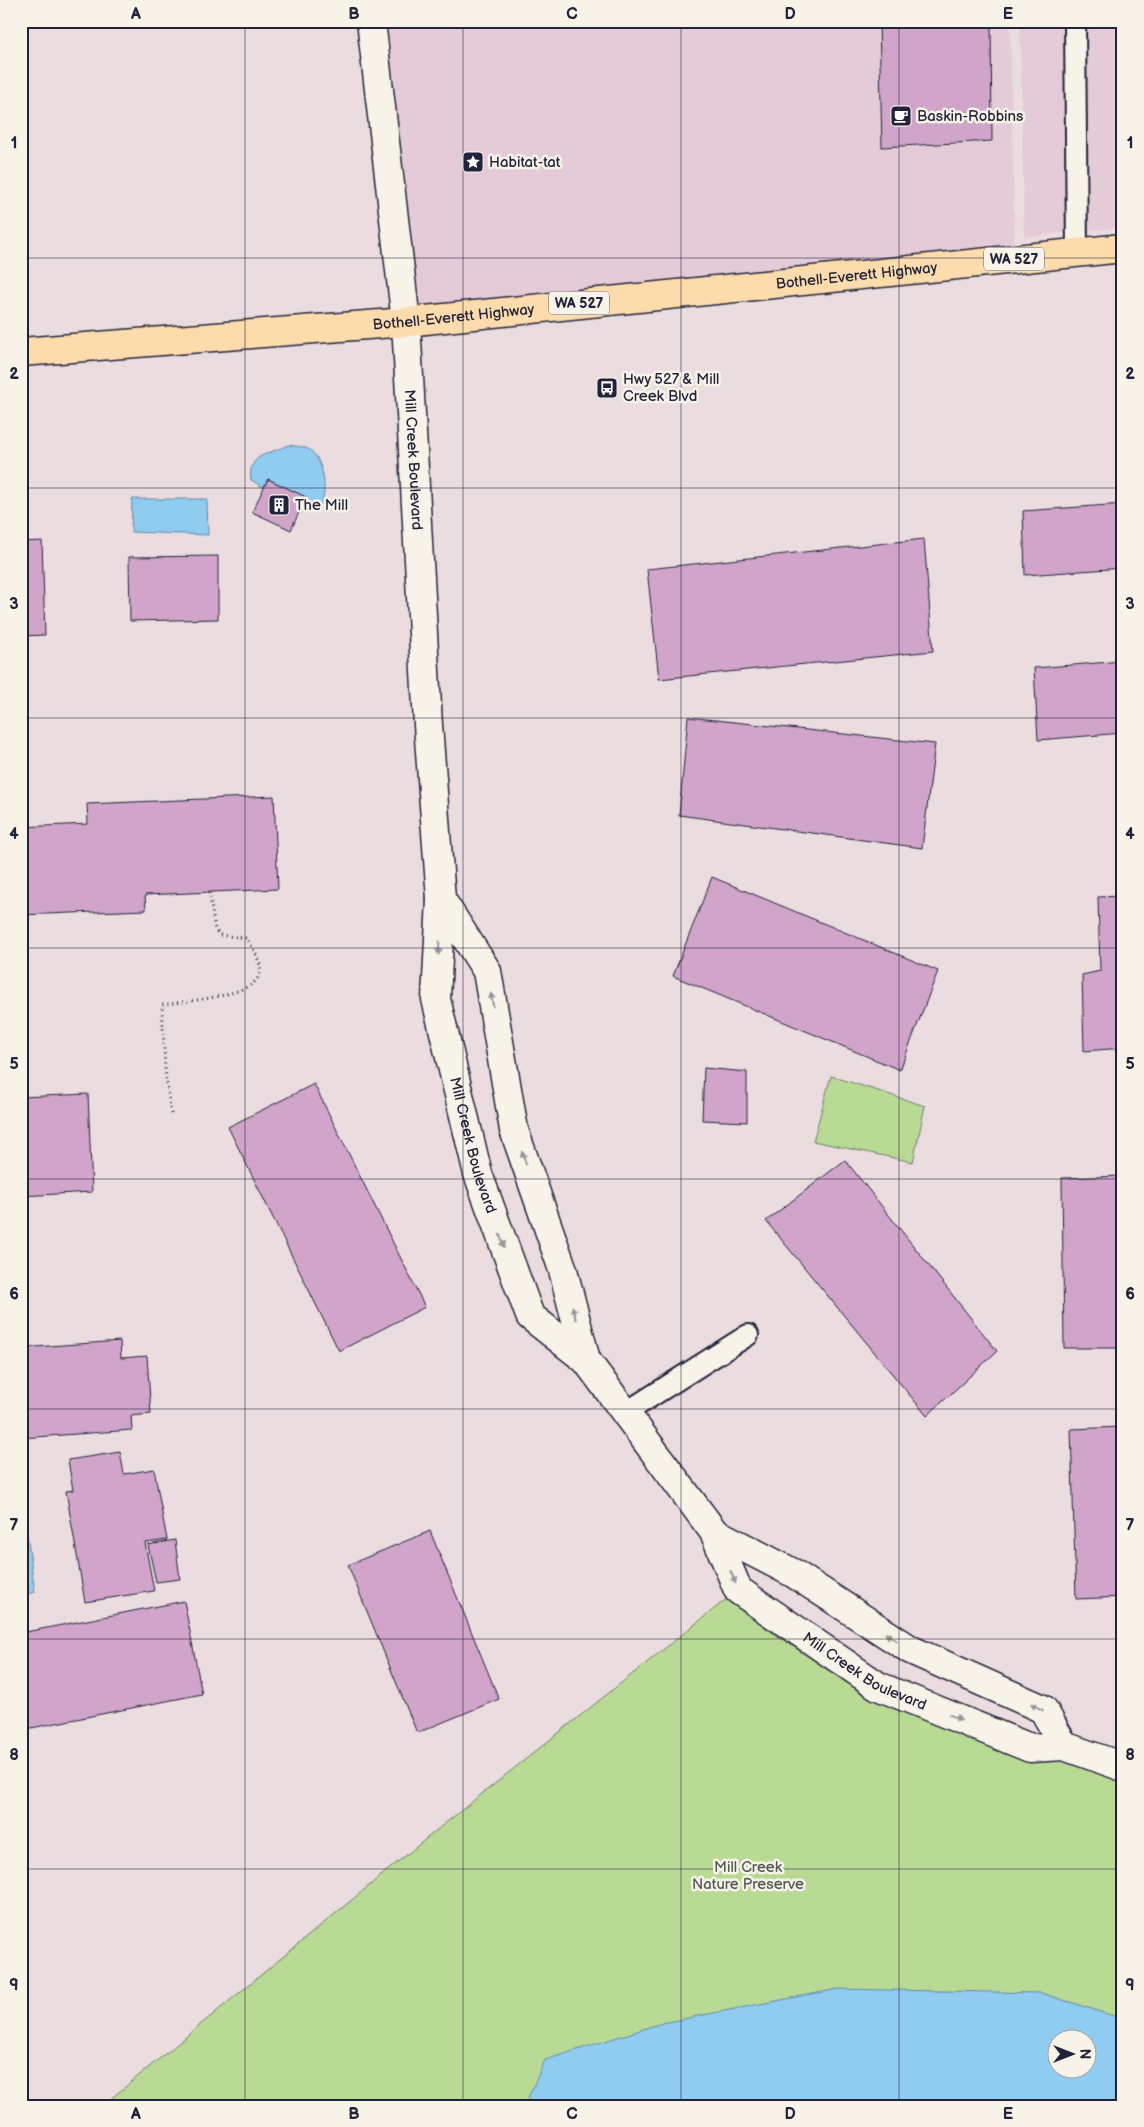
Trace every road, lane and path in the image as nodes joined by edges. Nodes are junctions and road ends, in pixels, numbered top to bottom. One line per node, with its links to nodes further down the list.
1 (371, 21): 5 (street, Mill Creek Boulevard)
2 (1075, 21): 4 (lane)
3 (1123, 248): 4 (main road, Bothell-Everett Highway / WA 527)
4 (1078, 253): 5 (main road, Bothell-Everett Highway / WA 527)
5 (406, 322): 6 (main road, Bothell-Everett Highway / WA 527); 8 (street, Mill Creek Boulevard)
6 (21, 352)
7 (209, 892): 9 (path)
8 (442, 899): 11 (street, Mill Creek Boulevard, one-way to 8); 11 (street, Mill Creek Boulevard, one-way to 11)
9 (171, 1114)
10 (748, 1335): 12 (lane)
11 (586, 1360): 12 (street, Mill Creek Boulevard)
12 (625, 1413): 13 (street, Mill Creek Boulevard)
13 (714, 1532): 14 (street, Mill Creek Boulevard, one-way to 13); 14 (street, Mill Creek Boulevard, one-way to 14)
14 (1064, 1746): 15 (street, Mill Creek Boulevard)
15 (1123, 1767)

